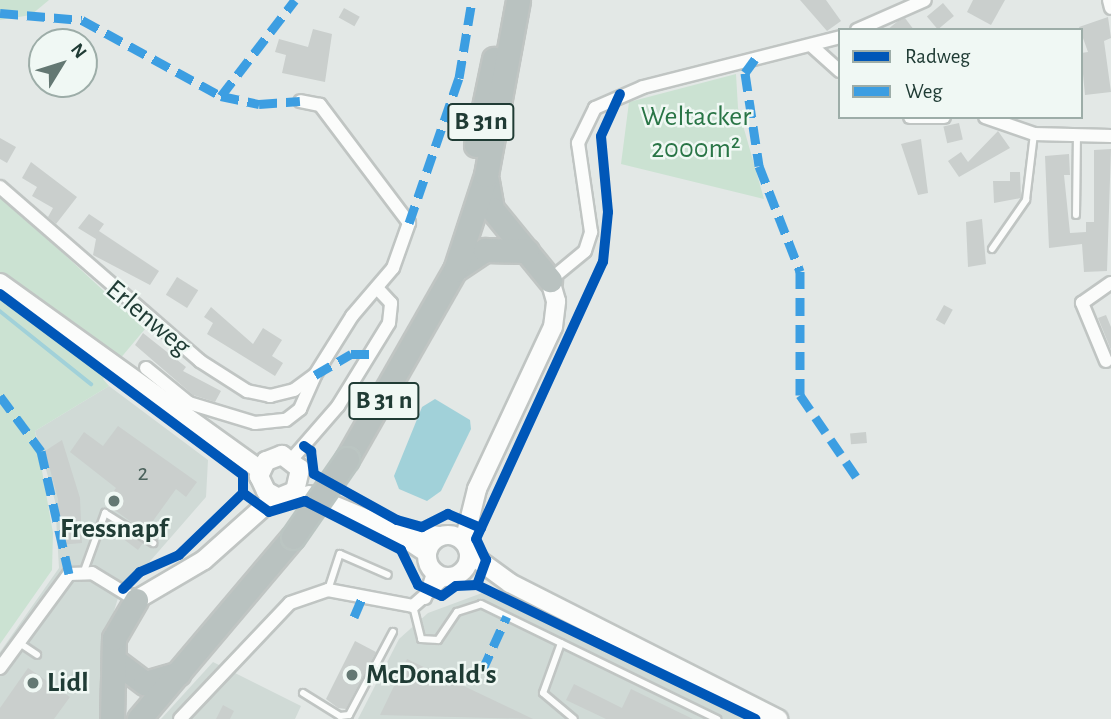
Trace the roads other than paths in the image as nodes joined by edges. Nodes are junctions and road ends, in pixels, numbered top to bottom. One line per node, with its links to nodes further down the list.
1 (504, 0): 25 (highway, B 31n)
2 (518, 0): 15 (highway, B 31n)
3 (925, 0): 6 (street)
4 (1109, 0): 5 (street)
5 (1111, 8)
6 (862, 28)
7 (838, 38): 8 (street)
8 (813, 47): 9 (street); 21 (street)
9 (838, 69)
10 (300, 101): 24 (street, Erlenweg)
11 (991, 119): 12 (street)
12 (1034, 134): 14 (street); 18 (lane)
13 (1111, 136): 14 (street)
14 (1077, 137): 17 (lane)
15 (486, 175): 19 (highway, B 31n); 20 (highway, B 31n)
16 (0, 187): 28 (street, Erlenweg)
17 (1076, 215)
18 (992, 249)
19 (527, 251): 20 (highway, B 31n); 21 (highway)
20 (455, 270): 25 (highway, B 31n)
21 (550, 280): 32 (main road)
22 (0, 283): 30 (main road)
23 (1111, 283): 26 (street)
24 (377, 288): 28 (street, Erlenweg); 29 (street)
25 (416, 339): 51 (highway, B 31 n, bridge)
26 (1105, 361)
27 (146, 368): 28 (street, Erlenweg)
28 (315, 374)
29 (292, 458): 30 (main road); 31 (main road)
30 (262, 472): 33 (main road); 34 (main road)
31 (298, 483): 33 (main road); 35 (main road)
32 (477, 489): 36 (main road); 39 (main road)
33 (277, 497): 34 (main road)
34 (248, 518): 43 (main road)
35 (391, 529): 36 (main road); 38 (main road)
36 (442, 536): 38 (main road); 39 (main road)
37 (153, 543): 40 (lane)
38 (427, 553): 39 (main road)
39 (455, 563): 44 (street); 58 (main road)
40 (84, 571): 43 (street); 46 (street)
41 (388, 575): 42 (lane)
42 (328, 590): 44 (street); 55 (street)
43 (136, 600): 49 (highway)
44 (413, 606): 47 (lane)
45 (393, 632): 52 (lane)
46 (18, 642): 48 (lane); 50 (street)
47 (561, 643): 56 (lane); 57 (lane)
48 (37, 654)
49 (114, 660): 51 (highway); 53 (highway)
50 (0, 668)
51 (182, 672): 54 (highway)
52 (303, 694)
53 (112, 719)
54 (139, 719)
55 (180, 719)
56 (574, 719)
57 (717, 719)
58 (778, 719)

